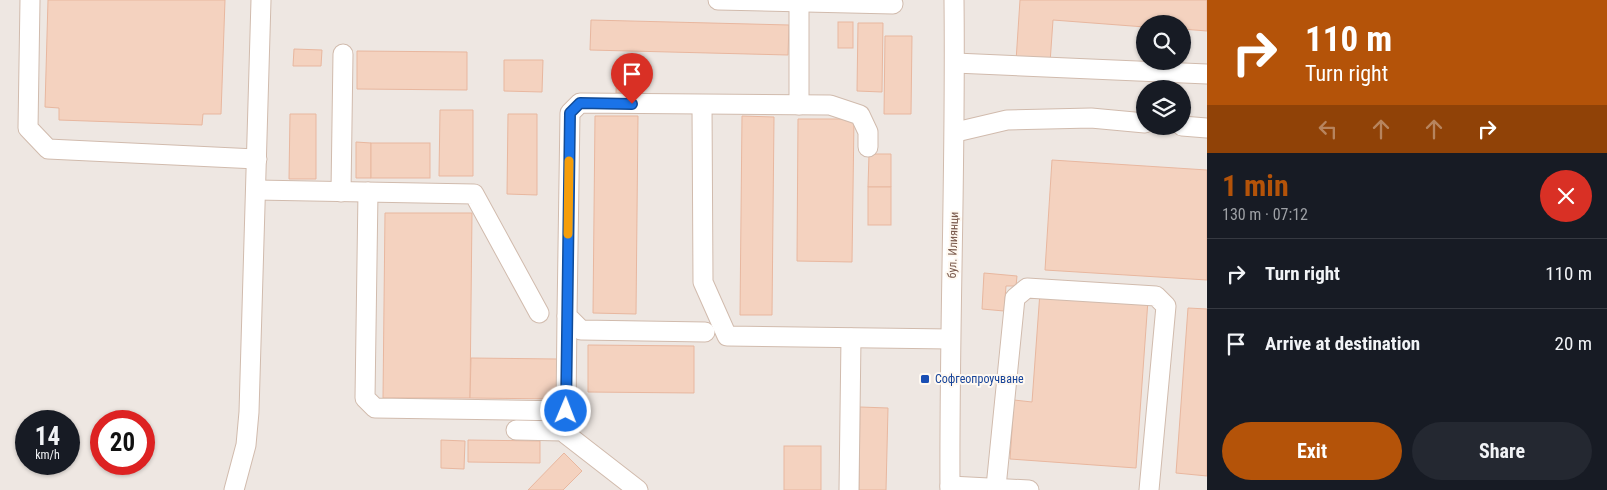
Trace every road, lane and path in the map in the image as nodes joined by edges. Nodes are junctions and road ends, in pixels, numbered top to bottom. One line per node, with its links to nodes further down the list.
1 (30, 0): 17 (street)
2 (262, 0): 17 (street)
3 (718, 0): 5 (street)
4 (954, 0): 8 (street, бул. Илиянци)
5 (799, 2): 6 (street); 11 (street)
6 (893, 4)
7 (343, 54): 19 (street)
8 (955, 63): 9 (street); 15 (street, бул. Илиянци)
9 (1207, 74)
10 (702, 105): 11 (street); 22 (street); 24 (street)
11 (799, 105): 16 (street)
12 (1136, 122): 15 (street)
13 (1191, 127): 14 (street)
14 (1207, 128)
15 (956, 132): 25 (street, бул. Илиянци)
16 (868, 147)
17 (257, 160): 18 (street)
18 (256, 190): 19 (street); 29 (street)
19 (341, 192): 20 (street)
20 (368, 192): 21 (street); 22 (street)
21 (539, 313)
22 (567, 316): 23 (street)
23 (705, 332)
24 (851, 338): 25 (street); 31 (street)
25 (950, 339): 28 (street, бул. Илиянци)
26 (516, 430): 30 (street)
27 (996, 487): 28 (street); 32 (street); 33 (street)
28 (950, 488)
29 (234, 490)
30 (638, 490)
31 (849, 490)
32 (1029, 490)
33 (1149, 490)

